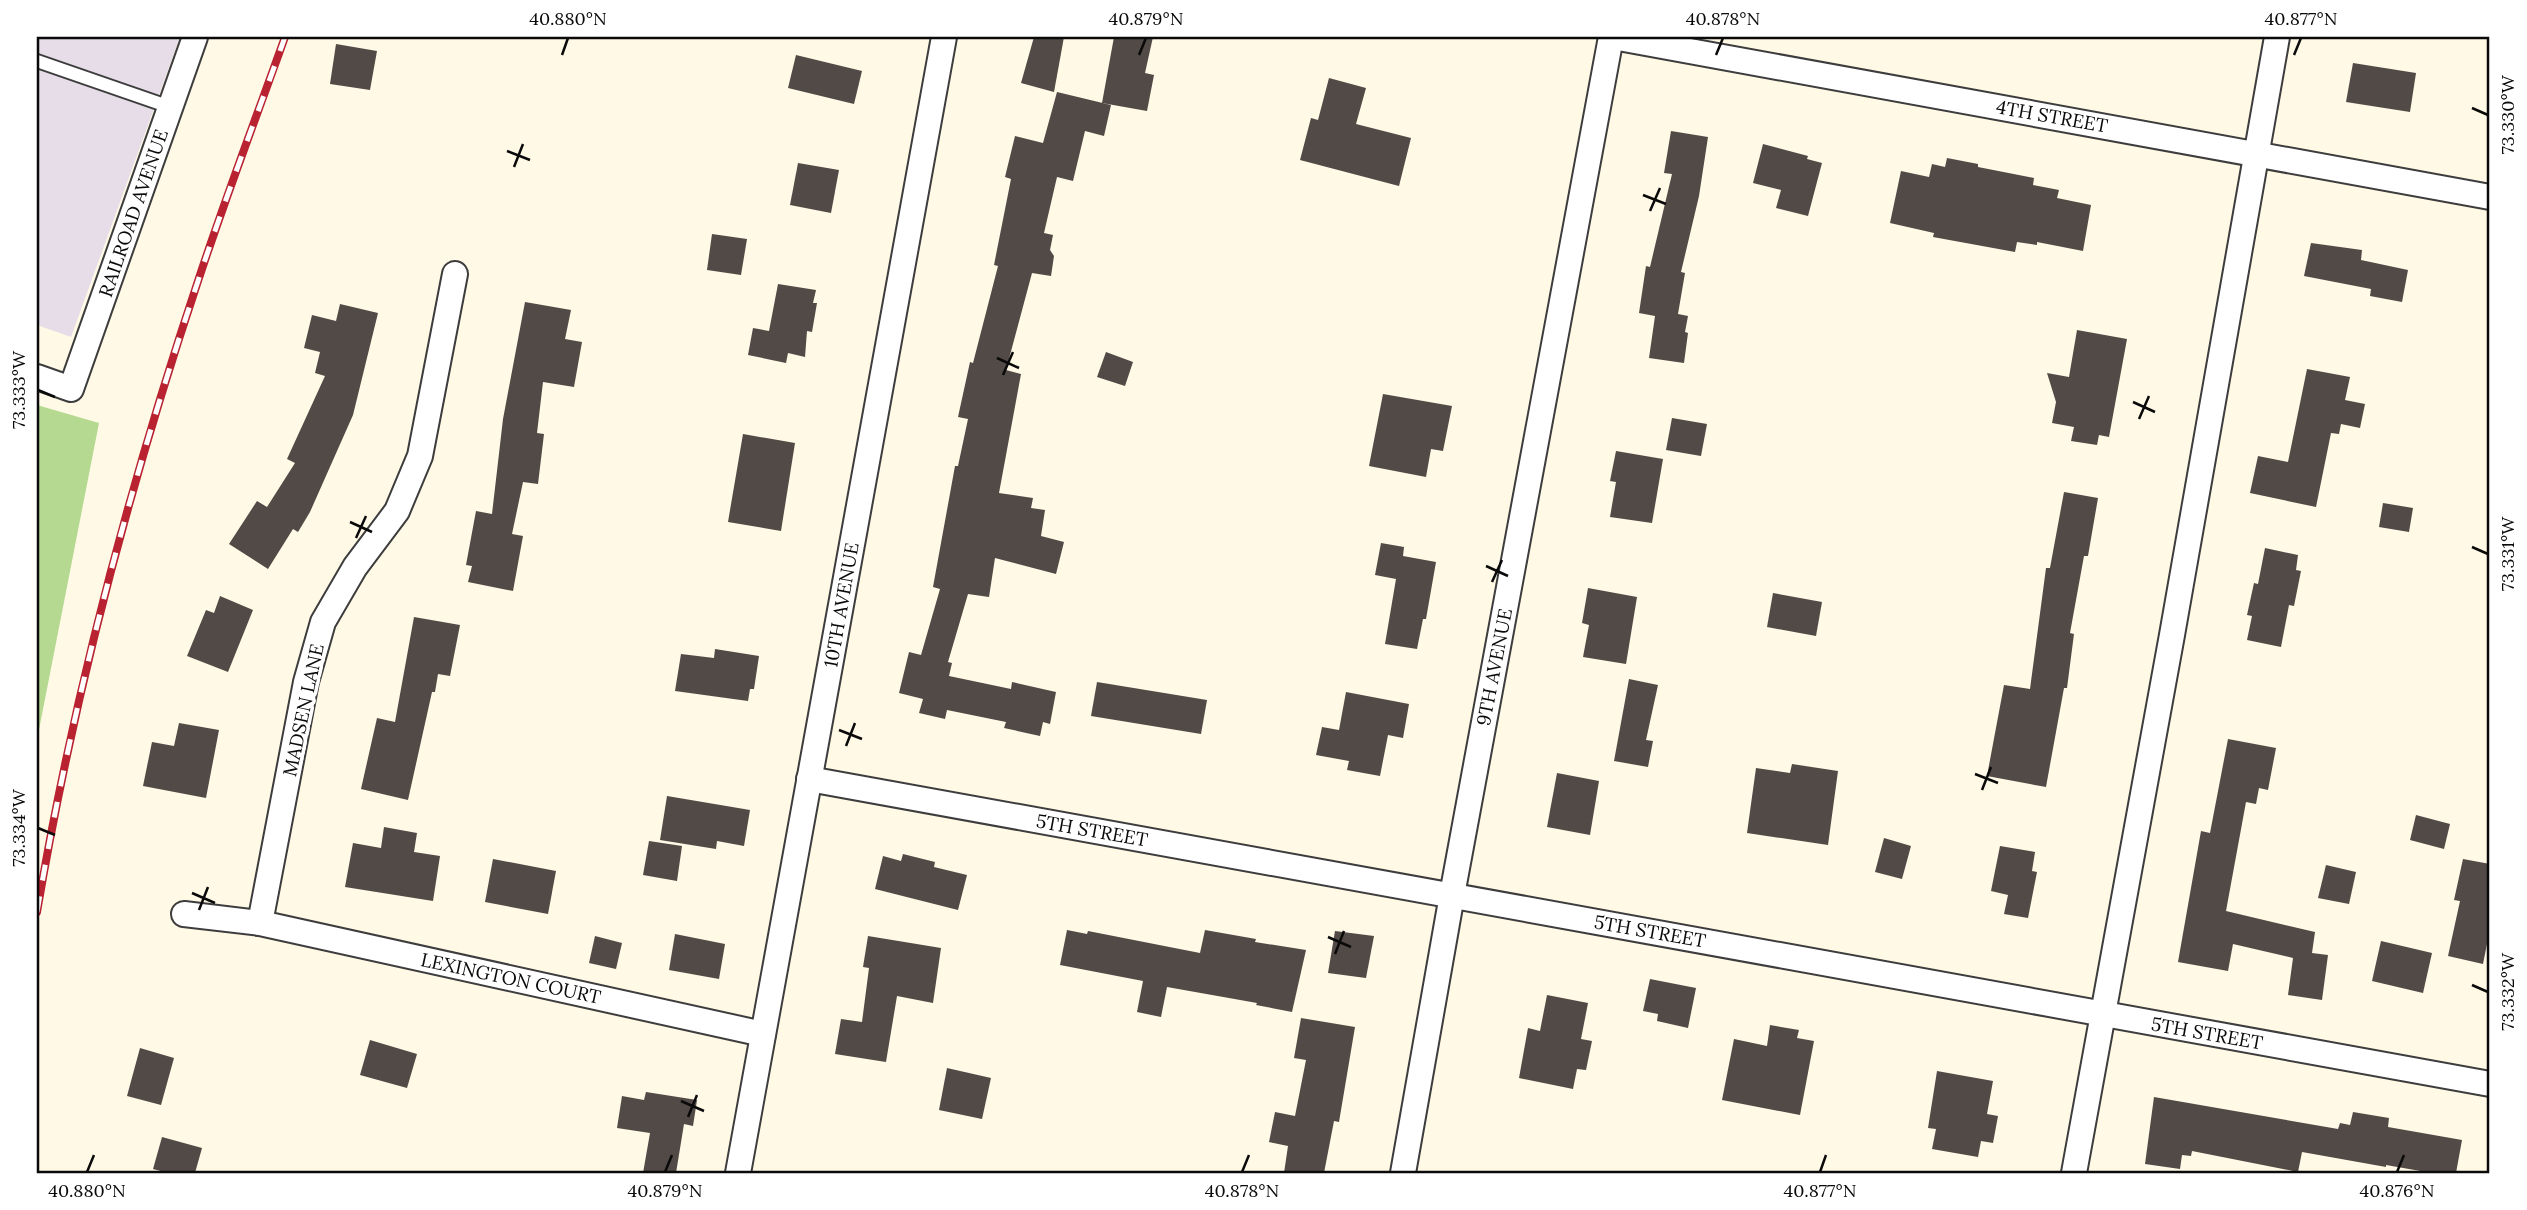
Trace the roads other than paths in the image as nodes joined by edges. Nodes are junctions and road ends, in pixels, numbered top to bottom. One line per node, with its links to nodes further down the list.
1 (195, 37): 6 (street, RAILROAD AVENUE)
2 (944, 37): 11 (street, 10TH AVENUE)
3 (1612, 37): 7 (street, 4TH STREET); 12 (street, 9TH AVENUE)
4 (2277, 37): 7 (street)
5 (37, 61): 6 (lane)
6 (170, 107): 10 (street, RAILROAD AVENUE)
7 (2256, 153): 8 (street, 4TH STREET); 15 (street)
8 (2490, 197)
9 (455, 274): 14 (street, MADSEN LANE)
10 (37, 377)
11 (809, 779): 12 (street, 5TH STREET); 16 (street, 10TH AVENUE)
12 (1451, 895): 15 (street, 5TH STREET); 19 (street, 9TH AVENUE)
13 (184, 914): 14 (street, LEXINGTON COURT)
14 (260, 923): 16 (street, LEXINGTON COURT)
15 (2104, 1014): 17 (street, 5TH STREET); 20 (street)
16 (762, 1034): 18 (street, 10TH AVENUE)
17 (2490, 1084)
18 (738, 1173)
19 (1403, 1173)
20 (2074, 1173)

